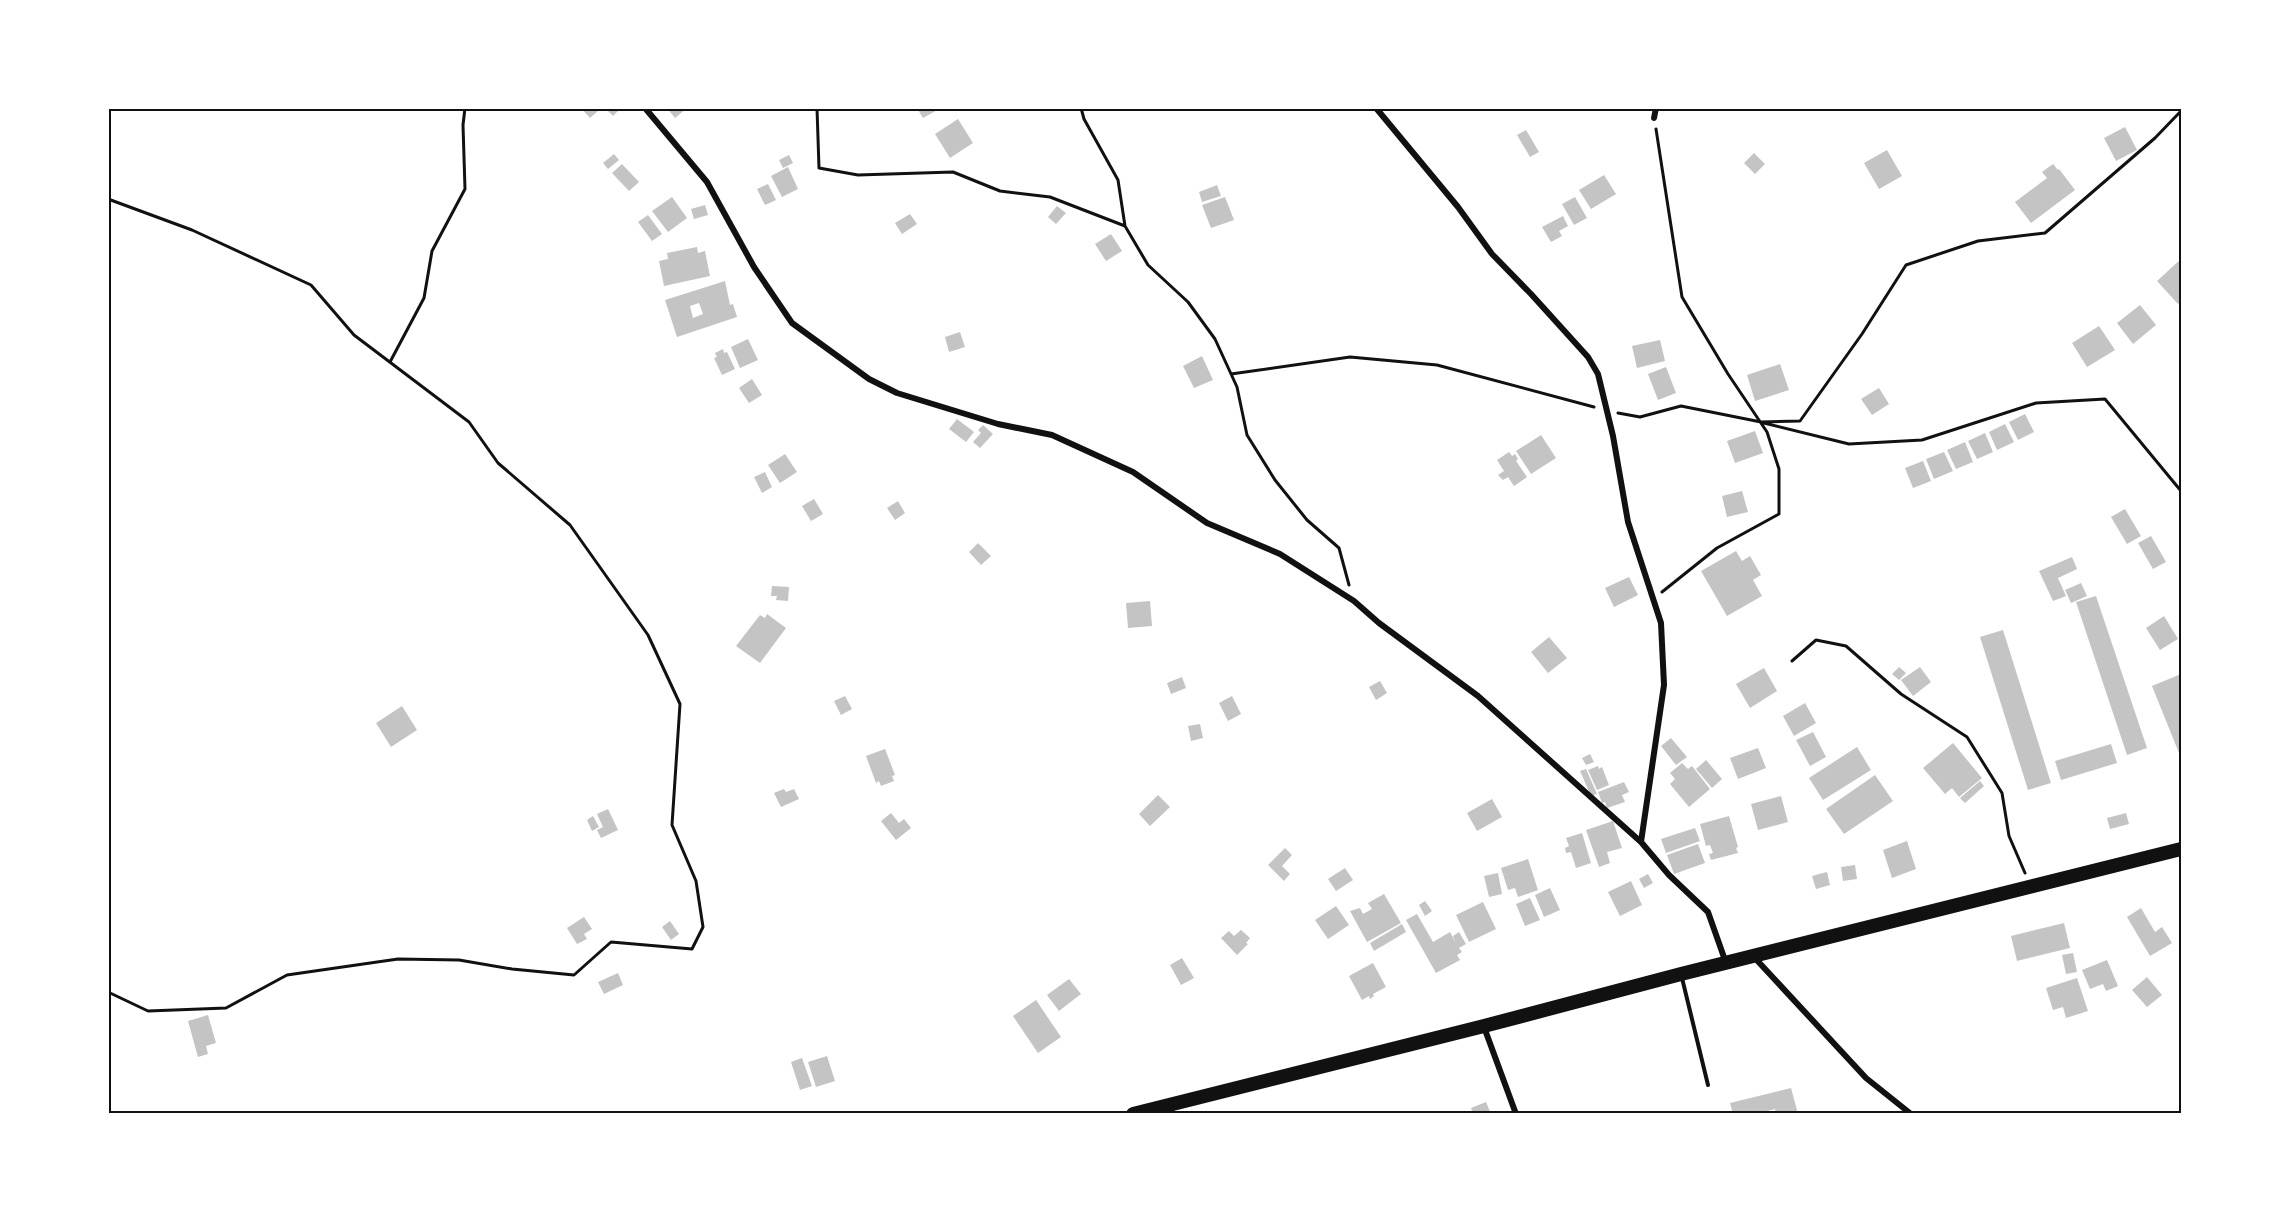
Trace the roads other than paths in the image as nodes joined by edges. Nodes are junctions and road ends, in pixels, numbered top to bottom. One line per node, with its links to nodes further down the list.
1 (645, 108): 5 (street)
2 (1376, 108): 5 (street)
3 (1656, 108): 4 (street)
4 (1654, 118)
5 (1641, 842): 8 (street)
6 (2181, 849): 7 (highway)
7 (1753, 956): 8 (highway); 14 (street)
8 (1726, 963): 9 (highway)
9 (1681, 974): 10 (highway); 11 (lane)
10 (1484, 1026): 12 (highway); 13 (street)
11 (1708, 1085)
12 (1133, 1114)
13 (1516, 1114)
14 (1911, 1114)

